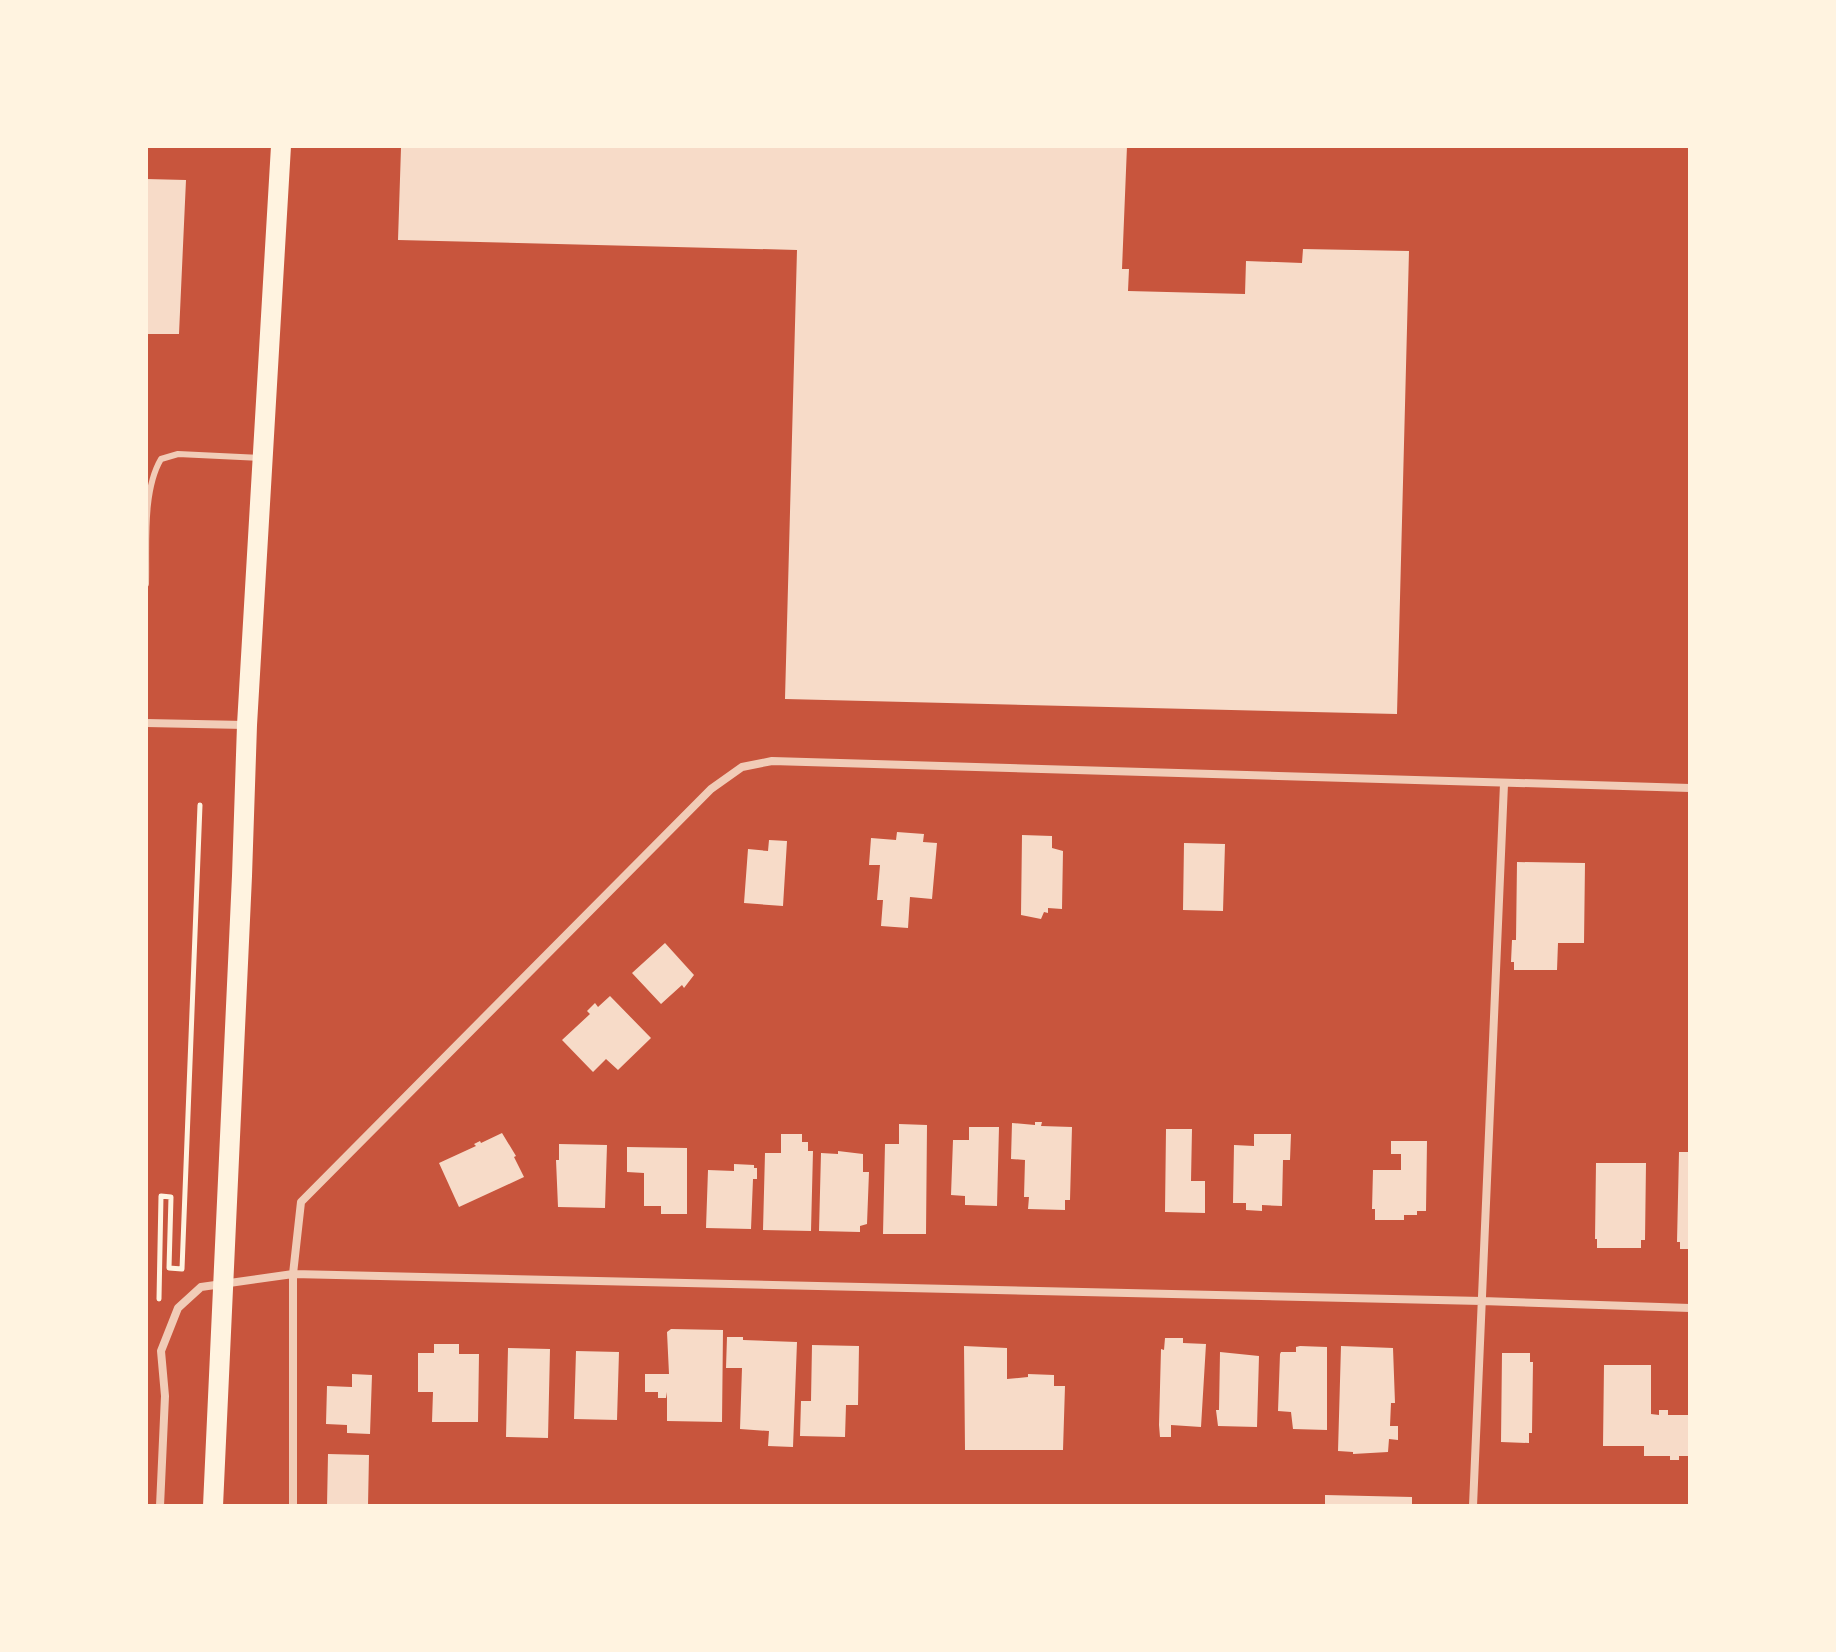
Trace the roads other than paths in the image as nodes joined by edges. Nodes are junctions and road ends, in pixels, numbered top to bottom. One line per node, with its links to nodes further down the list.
1 (281, 146): 2 (main road)
2 (262, 458): 3 (lane); 5 (main road)
3 (146, 584)
4 (146, 723): 5 (street)
5 (247, 725): 12 (main road)
6 (1504, 784): 7 (street); 8 (street); 9 (street)
7 (1690, 788)
8 (293, 1274): 9 (street); 11 (street); 13 (street)
9 (1482, 1301): 10 (street); 14 (street)
10 (1690, 1308)
11 (160, 1506)
12 (213, 1506)
13 (293, 1506)
14 (1473, 1506)

